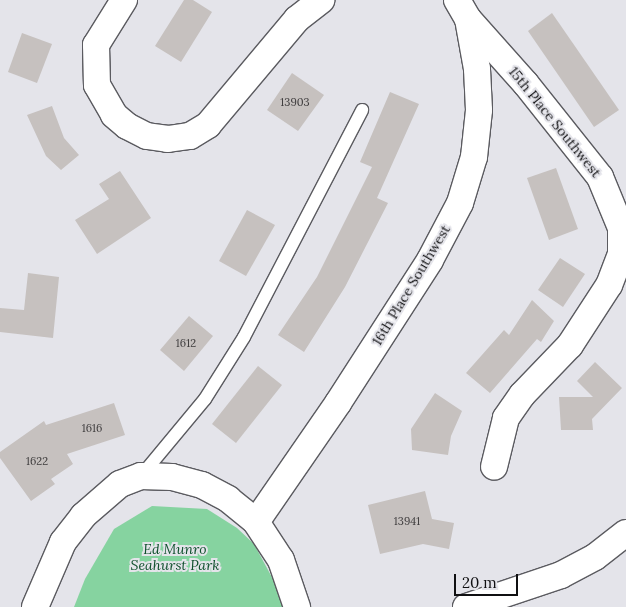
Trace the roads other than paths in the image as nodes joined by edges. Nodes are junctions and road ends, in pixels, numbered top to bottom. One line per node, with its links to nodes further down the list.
1 (124, 0): 2 (street)
2 (322, 0)
3 (462, 9): 5 (street, 15th Place Southwest); 7 (street, 16th Place Southwest)
4 (362, 110): 6 (lane)
5 (494, 467)
6 (141, 476): 7 (street); 9 (street)
7 (256, 522): 10 (street)
8 (626, 533): 11 (street)
9 (35, 607)
10 (297, 607)
11 (466, 607)

